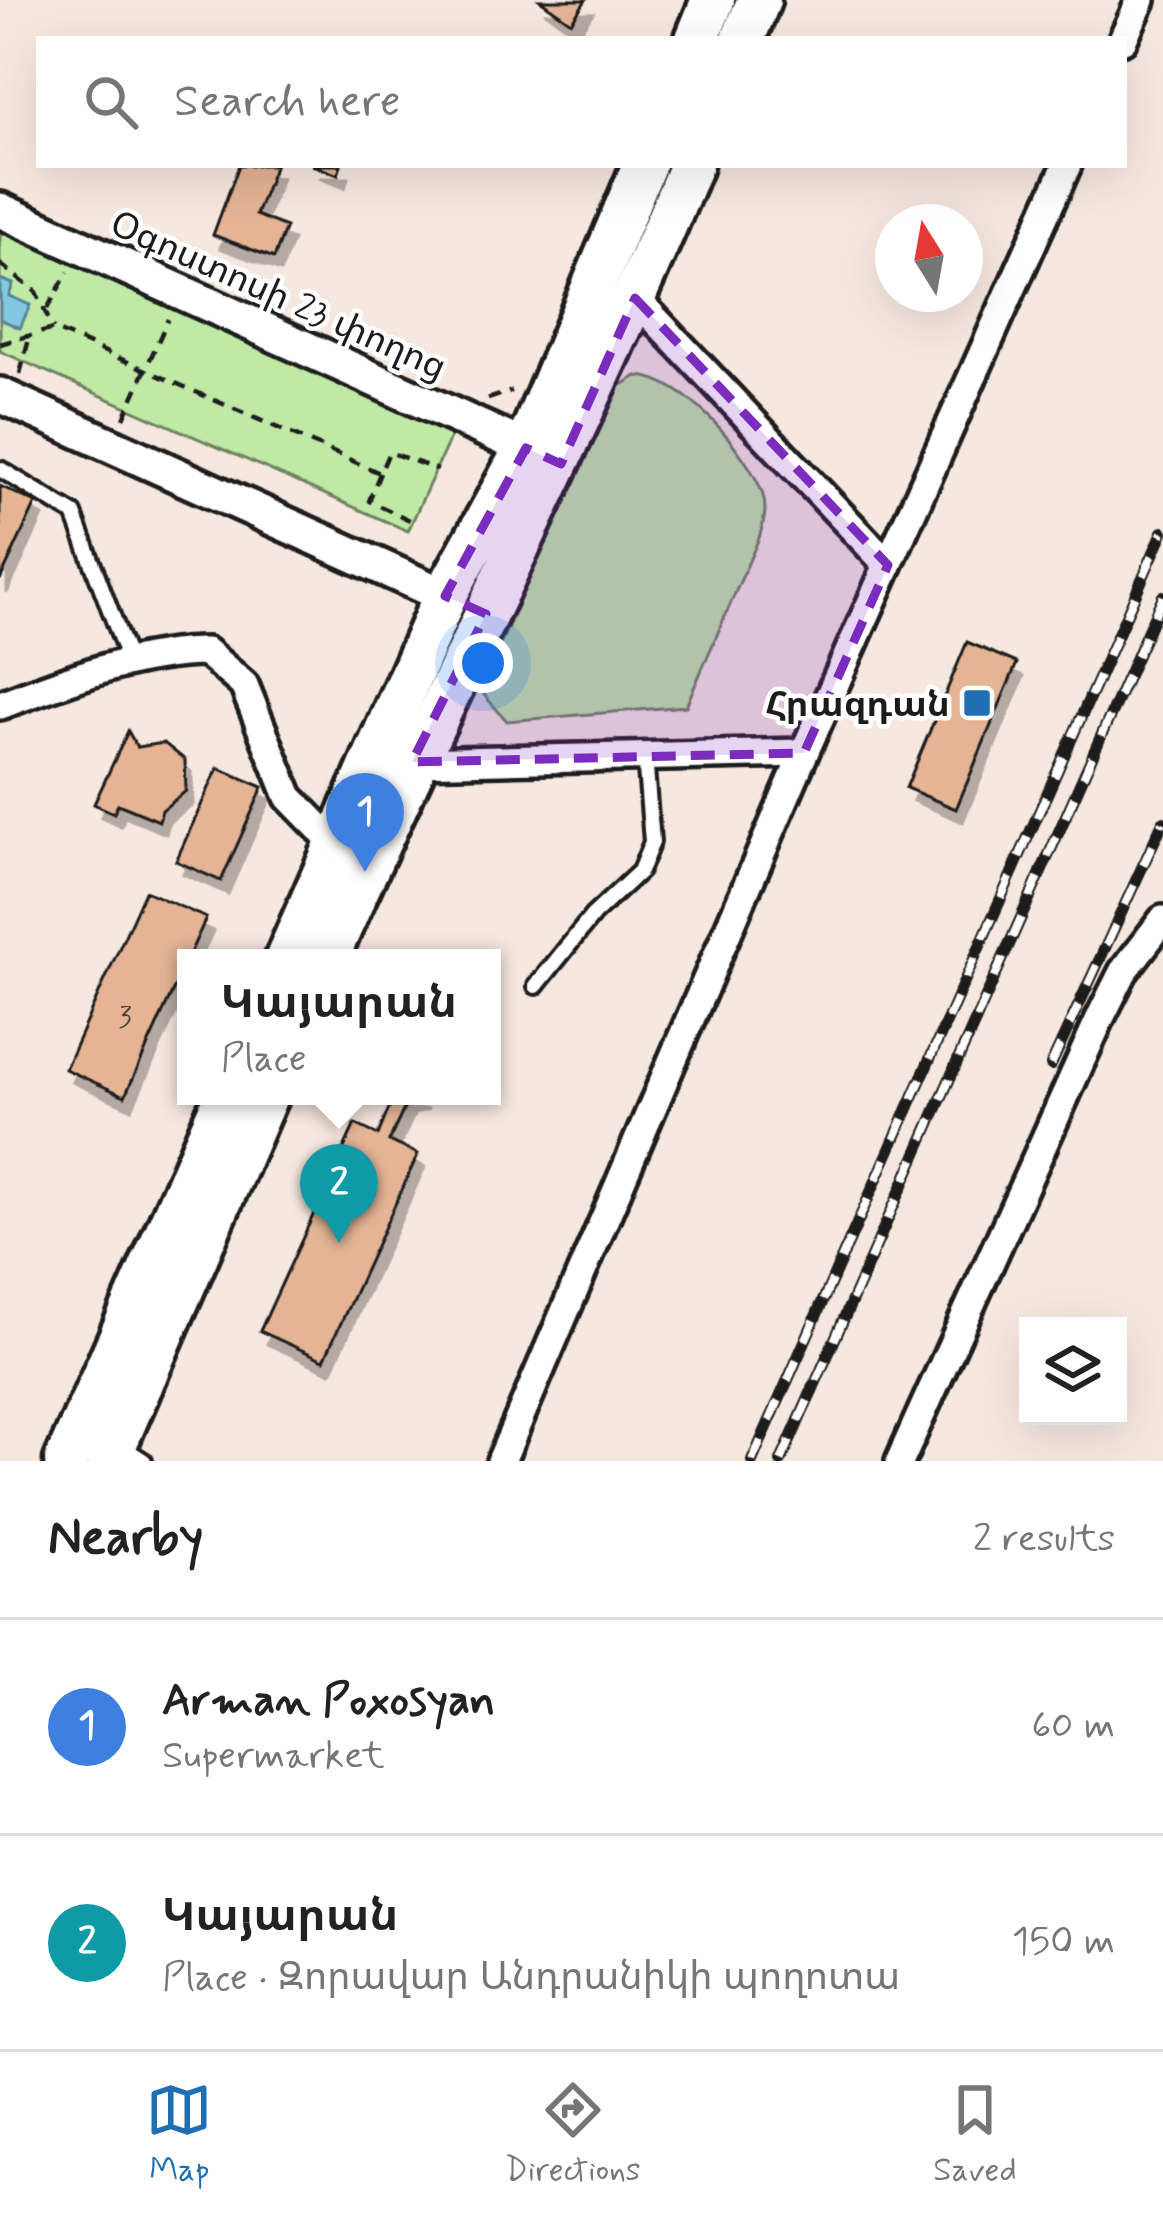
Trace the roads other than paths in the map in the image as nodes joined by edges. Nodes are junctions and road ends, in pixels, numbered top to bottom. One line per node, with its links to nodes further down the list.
1 (713, 0): 4 (main road)
2 (759, 0): 5 (main road)
3 (1141, 0): 6 (street)
4 (698, 36)
5 (744, 36)
6 (1125, 36)
7 (643, 168): 13 (main road)
8 (690, 168): 11 (main road)
9 (1066, 168): 15 (street)
10 (0, 210): 13 (street, Օգոստոսի 23 փողոց)
11 (635, 298): 13 (main road); 15 (street)
12 (8, 392): 16 (street)
13 (543, 456): 16 (main road); 17 (main road)
14 (0, 469): 18 (lane)
15 (888, 566): 20 (street)
16 (446, 596): 17 (main road); 23 (main road)
17 (486, 614): 22 (main road)
18 (130, 663): 19 (street); 23 (street)
19 (0, 705)
20 (804, 753): 21 (street); 32 (street)
21 (645, 757): 22 (street); 27 (lane)
22 (412, 762): 26 (main road)
23 (336, 844): 25 (main road)
24 (1163, 920): 33 (street)
25 (290, 949)
26 (331, 949)
27 (536, 986)
28 (222, 1105): 31 (main road)
29 (262, 1105): 30 (main road)
30 (122, 1455)
31 (66, 1461)
32 (501, 1461)
33 (900, 1461)

